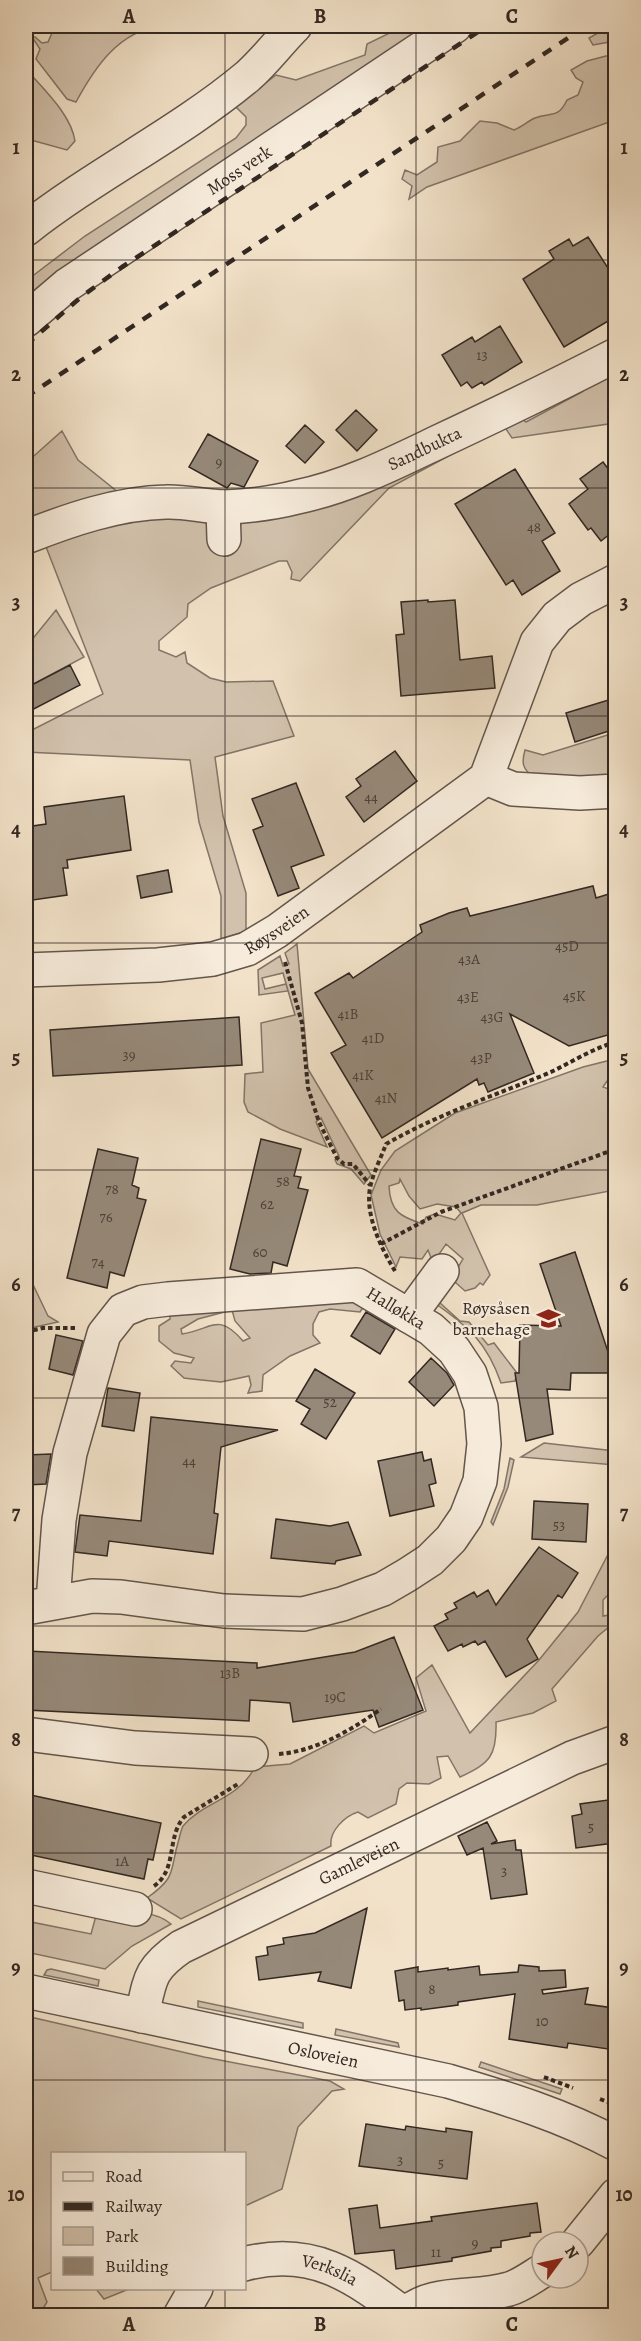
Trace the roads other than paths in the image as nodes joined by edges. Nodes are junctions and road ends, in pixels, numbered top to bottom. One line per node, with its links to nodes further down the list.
1 (295, 26): 3 (street)
2 (455, 26): 4 (street, Moss verk)
3 (26, 229)
4 (26, 320)
5 (615, 355): 6 (street, Sandbukta)
6 (223, 507): 7 (street, Sandbukta); 8 (street)
7 (26, 537)
8 (224, 539)
9 (615, 581): 10 (street)
10 (486, 778): 11 (street); 12 (street, Røysveien)
11 (615, 791)
12 (26, 970)
13 (442, 1271): 14 (street)
14 (415, 1308): 15 (street, Halløkka); 15 (street, Halløkka)
15 (39, 1605)
16 (26, 1734): 18 (street)
17 (615, 1742): 22 (street, Gamleveien)
18 (251, 1754)
19 (26, 1886): 20 (street)
20 (135, 1909)
21 (26, 1991): 22 (street, Osloveien)
22 (142, 2016): 23 (street, Osloveien)
23 (615, 2144)
24 (615, 2195): 25 (street)
25 (587, 2230)
26 (246, 2264): 29 (street, Verkslia)
27 (530, 2278): 29 (street)
28 (195, 2290): 30 (street)
29 (404, 2315)
30 (180, 2316)

